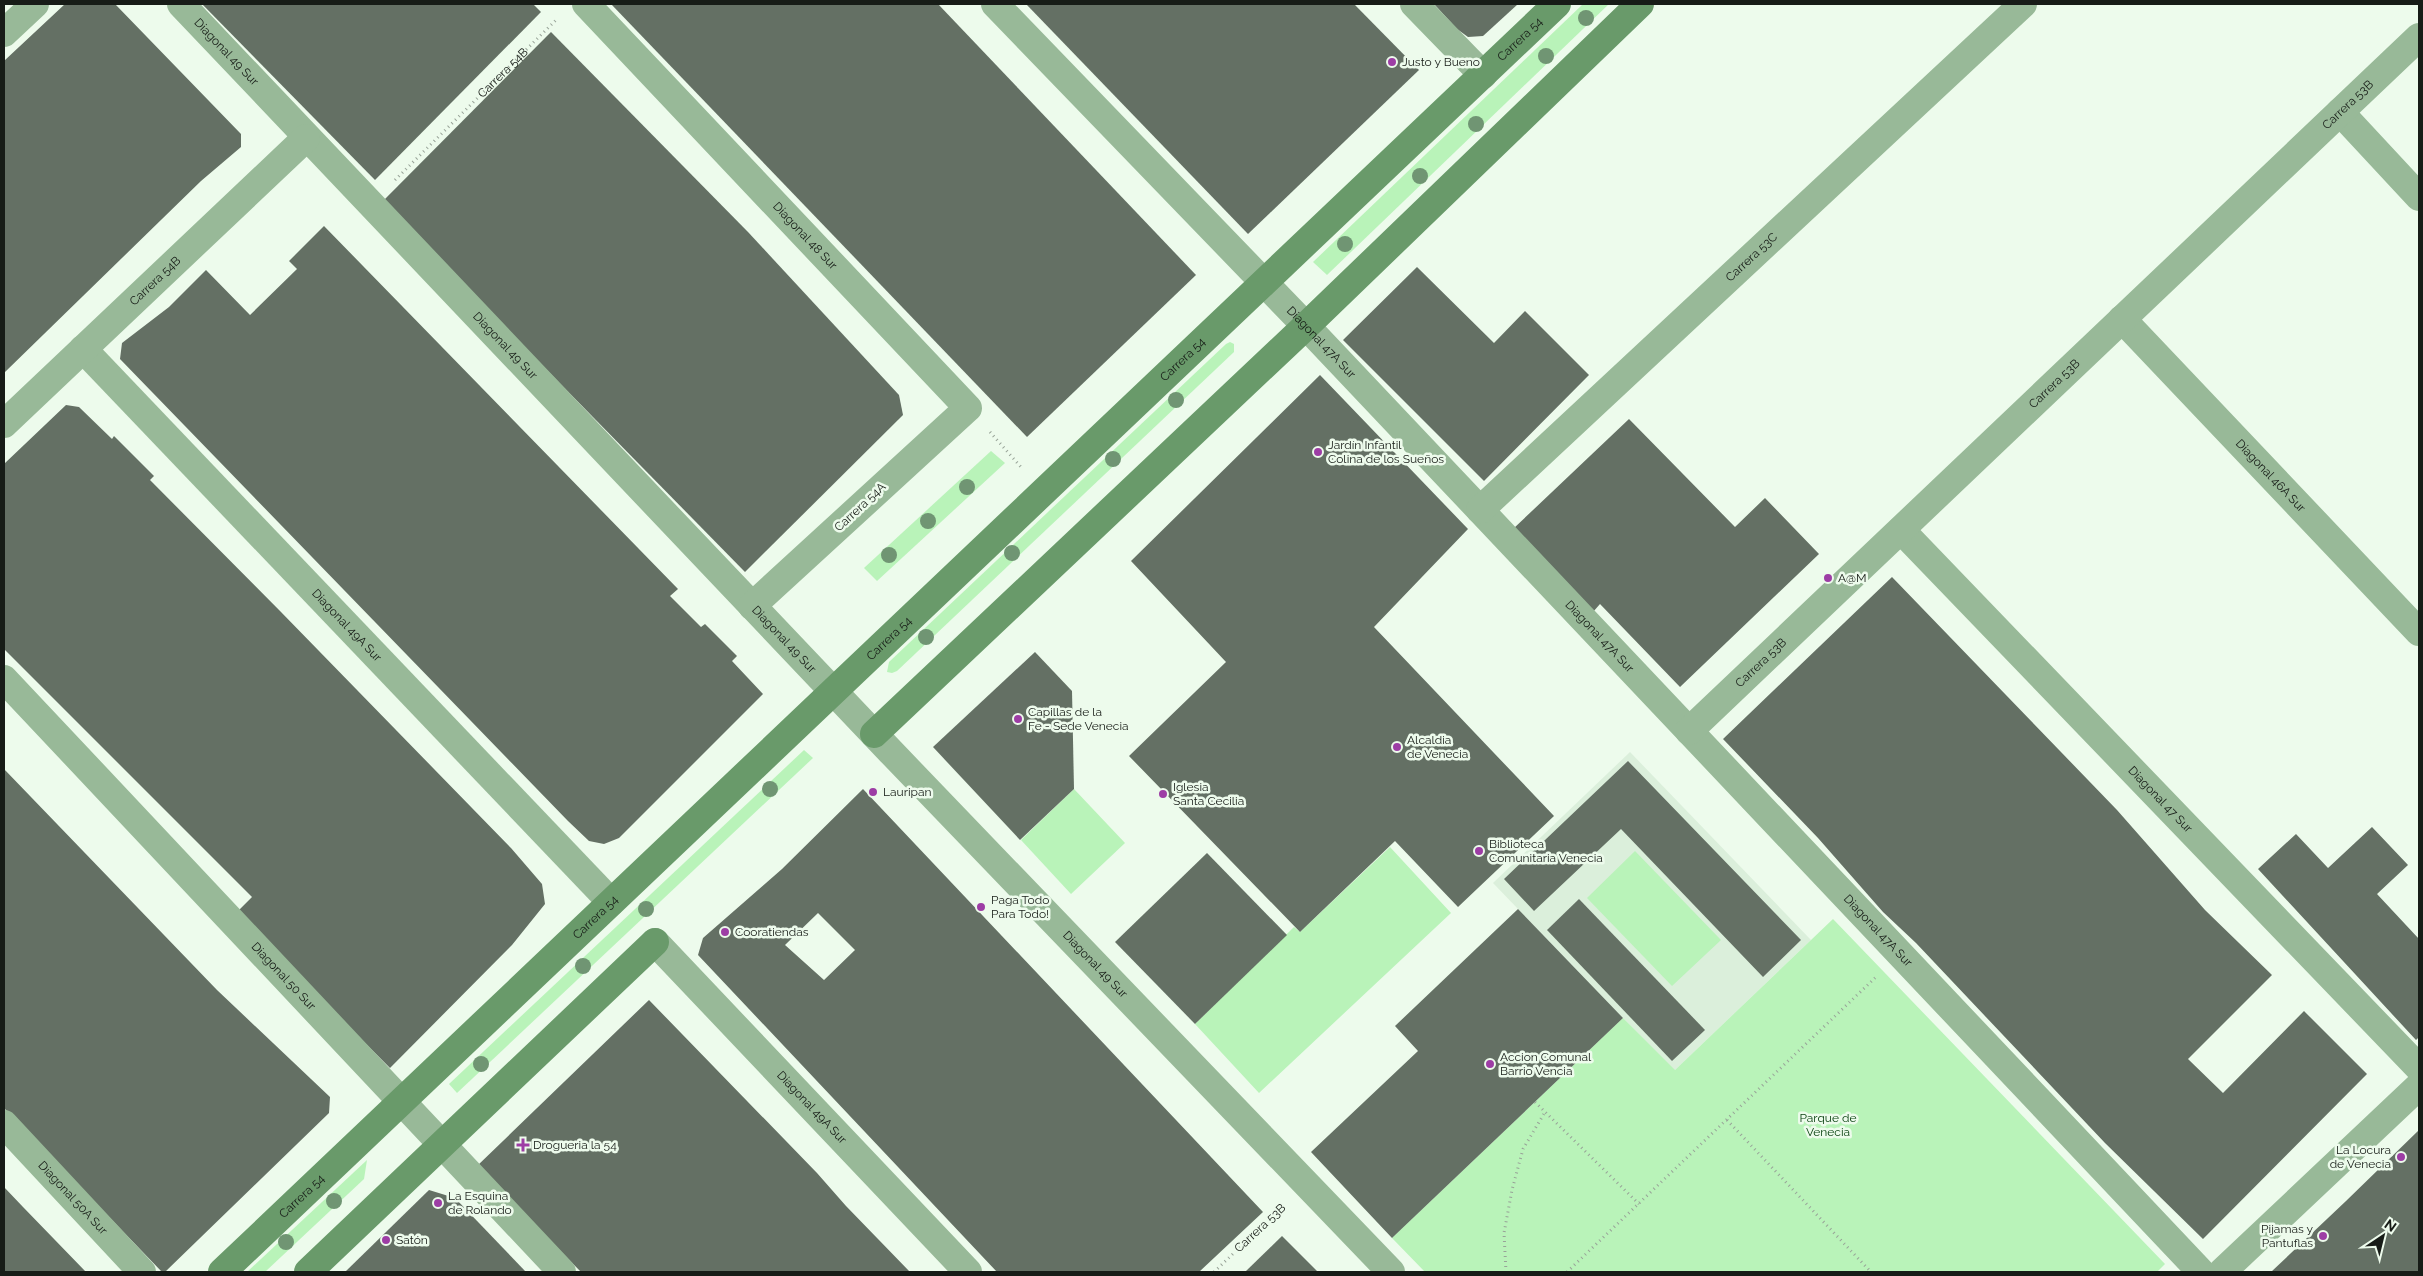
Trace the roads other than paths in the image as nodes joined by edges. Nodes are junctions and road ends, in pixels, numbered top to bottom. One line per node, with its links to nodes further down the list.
1 (35, 4): 9 (street)
2 (181, 4): 13 (street, Diagonal 49 Sur)
3 (586, 4): 19 (street, Diagonal 48 Sur)
4 (995, 4): 15 (street, Diagonal 47A Sur)
5 (1414, 4): 11 (street)
6 (1557, 4): 11 (street, Carrera 54)
7 (1640, 4): 17 (street)
8 (2023, 4): 21 (street, Carrera 53C)
9 (4, 33)
10 (2419, 37): 12 (street, Carrera 53B)
11 (1483, 75): 15 (street, Carrera 54)
12 (2340, 112): 14 (street); 16 (street, Carrera 53B)
13 (306, 138): 18 (street, Carrera 54B); 23 (street, Diagonal 49 Sur)
14 (2419, 197)
15 (1264, 284): 17 (street, Diagonal 47A Sur); 26 (street, Carrera 54)
16 (2122, 319): 22 (street, Carrera 53B); 24 (street, Diagonal 46A Sur)
17 (1306, 326): 21 (street, Diagonal 47A Sur); 28 (street)
18 (83, 348): 20 (street, Carrera 54B); 29 (street, Diagonal 49A Sur)
19 (968, 408): 23 (street, Carrera 54A)
20 (4, 424)
21 (1480, 510): 27 (street, Diagonal 47A Sur)
22 (1901, 530): 27 (street, Carrera 53B); 30 (street, Diagonal 47 Sur)
23 (752, 606): 26 (street, Diagonal 49 Sur)
24 (2419, 632)
25 (4, 679): 32 (street, Diagonal 50 Sur)
26 (833, 691): 28 (street, Diagonal 49 Sur); 29 (street, Carrera 54)
27 (1689, 731): 41 (street, Diagonal 47A Sur)
28 (874, 734): 40 (street, Diagonal 49 Sur)
29 (611, 902): 32 (street, Carrera 54)
30 (2419, 1068)
31 (2419, 1086): 42 (street)
32 (401, 1101): 34 (street, Diagonal 50 Sur); 36 (street, Carrera 54)
33 (4, 1124): 35 (street, Diagonal 50A Sur)
34 (442, 1144): 37 (street); 38 (street, Diagonal 50 Sur); 39 (street, Diagonal 49A Sur)
35 (142, 1272)
36 (222, 1272)
37 (308, 1272)
38 (562, 1272)
39 (968, 1272)
40 (1391, 1272)
41 (2201, 1272)
42 (2222, 1272)

